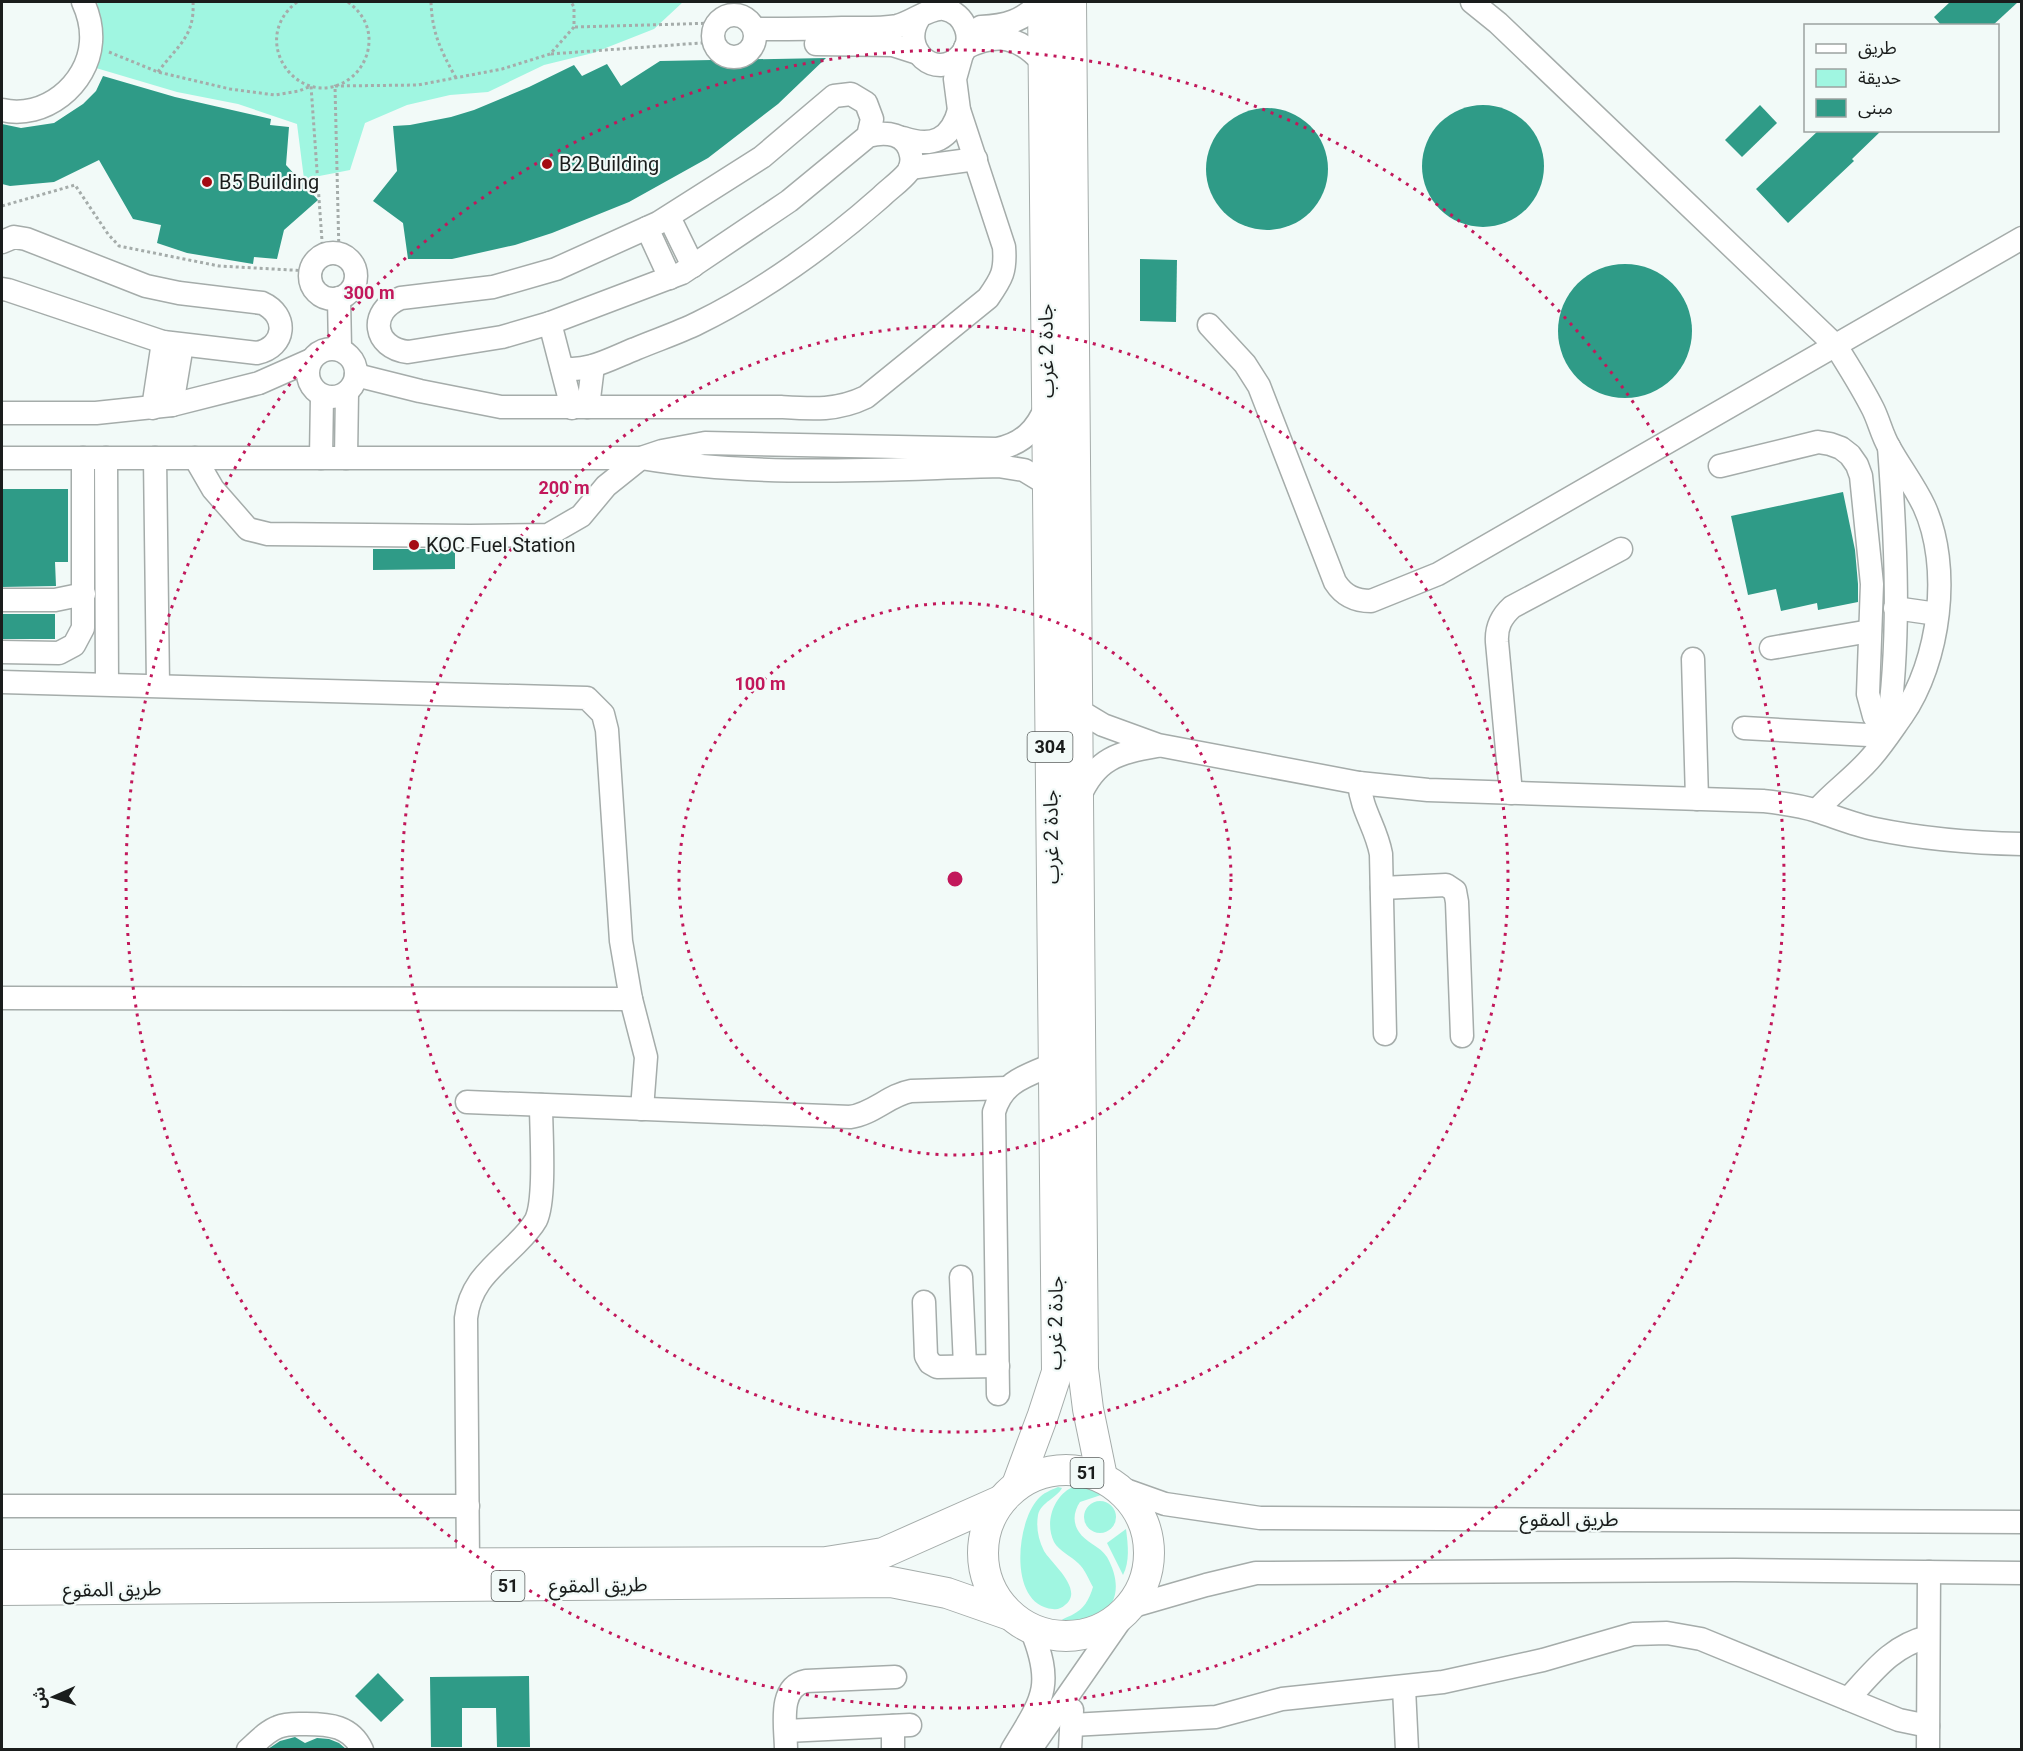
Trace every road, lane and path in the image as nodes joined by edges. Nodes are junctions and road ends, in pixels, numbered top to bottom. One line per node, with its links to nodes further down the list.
1 (83, 2): 15 (street)
2 (193, 2): 19 (path)
3 (297, 2): 21 (path)
4 (348, 2): 22 (path)
5 (431, 2): 20 (path)
6 (571, 2): 11 (path)
7 (1042, 2): 12 (street); 18 (main road, جادة 2 غرب / 304)
8 (1071, 2): 79 (main road, جادة 2 غرب / 304)
9 (1472, 2): 42 (street)
10 (926, 11): 12 (street); 14 (street); 17 (street)
11 (574, 27): 13 (path); 16 (path)
12 (964, 31): 17 (street); 18 (street); 23 (street)
13 (716, 32): 14 (street); 14 (street); 16 (path)
14 (754, 36): 17 (street)
15 (91, 45): 19 (path); 24 (street)
16 (550, 54): 20 (path)
17 (920, 56): 23 (street)
18 (1043, 63): 50 (main road, جادة 2 غرب / 304)
19 (159, 72): 21 (path)
20 (456, 78): 22 (path)
21 (311, 86): 22 (path); 34 (path)
22 (335, 86): 34 (path)
23 (958, 108): 26 (street); 27 (street)
24 (2, 110)
25 (868, 136): 26 (street); 30 (street); 35 (street)
26 (903, 138): 28 (street)
27 (976, 159): 28 (street); 51 (street)
28 (910, 168): 44 (street)
29 (2, 206): 34 (path)
30 (669, 217): 31 (street); 35 (street)
31 (647, 228): 36 (street); 39 (street)
32 (2022, 238): 42 (street)
33 (2, 242): 41 (street)
34 (324, 260): 38 (street); 38 (street)
35 (693, 266): 36 (street)
36 (670, 278): 39 (street)
37 (2, 290): 41 (street)
38 (333, 298): 43 (street)
39 (550, 323): 45 (street)
40 (1209, 325): 42 (street)
41 (172, 343): 49 (street)
42 (1836, 346): 54 (street)
43 (325, 352): 46 (street); 47 (street); 48 (street)
44 (593, 366): 45 (street); 51 (street)
45 (562, 368): 51 (street)
46 (259, 383): 48 (street); 49 (street)
47 (352, 383): 48 (street); 51 (street); 61 (street)
48 (316, 389): 60 (street)
49 (162, 406): 52 (street)
50 (1046, 406): 63 (street); 66 (main road, جادة 2 غرب / 304)
51 (580, 407)
52 (2, 413)
53 (769, 446): 62 (street); 63 (street); 65 (street)
54 (1889, 447): 70 (street); 71 (street)
55 (2, 458): 56 (street)
56 (83, 458): 57 (street); 68 (street)
57 (106, 458): 58 (street); 77 (street)
58 (155, 458): 59 (street); 78 (street)
59 (195, 458): 60 (street); 62 (street)
60 (321, 458): 61 (street)
61 (346, 458): 62 (street)
62 (641, 458): 65 (street)
63 (998, 458): 65 (street); 66 (street)
64 (1720, 466): 72 (street)
65 (770, 470)
66 (1047, 484): 94 (main road, جادة 2 غرب / 304)
67 (1621, 549): 84 (street)
68 (84, 594): 69 (street); 74 (street)
69 (2, 600)
70 (1895, 608): 71 (street); 81 (street)
71 (1937, 614): 81 (street)
72 (1870, 632): 73 (street); 81 (street)
73 (1771, 648)
74 (2, 652)
75 (1693, 659): 86 (street)
76 (2, 681): 77 (street)
77 (107, 684): 78 (street)
78 (158, 685): 91 (street)
79 (1078, 710): 82 (street); 85 (main road, جادة 2 غرب / 304)
80 (1744, 728): 81 (street)
81 (1886, 736): 87 (street)
82 (1158, 745): 83 (street); 85 (street)
83 (1359, 783): 84 (street); 89 (street)
84 (1511, 793): 86 (street)
85 (1079, 798): 104 (main road, جادة 2 غرب / 304)
86 (1697, 799): 87 (street)
87 (1817, 810): 88 (street)
88 (2022, 844)
89 (1382, 888): 92 (street); 93 (street)
90 (2, 998): 91 (street)
91 (631, 999): 98 (street)
92 (1385, 1034)
93 (1462, 1036)
94 (1054, 1064): 95 (street); 105 (main road, جادة 2 غرب / 304)
95 (1007, 1088): 98 (street); 101 (street)
96 (467, 1102): 97 (street)
97 (541, 1105): 98 (street); 107 (street)
98 (642, 1109)
99 (961, 1277): 102 (street)
100 (924, 1302): 102 (street)
101 (998, 1365): 102 (street); 103 (street)
102 (965, 1366)
103 (998, 1394)
104 (1111, 1483): 105 (main road, 51); 108 (street, طريق المقوع / 51); 114 (main road, 51)
105 (1009, 1493): 109 (main road, طريق المقوع / 51); 115 (main road)
106 (2, 1506): 107 (street)
107 (468, 1506): 109 (street)
108 (2022, 1522)
109 (468, 1563): 110 (main road, طريق المقوع / 51)
110 (2, 1565)
111 (1929, 1572): 112 (street, 51); 114 (street, 51); 116 (street)
112 (2022, 1573)
113 (2, 1590): 115 (main road, طريق المقوع / 51)
114 (1128, 1609): 115 (main road, 51); 120 (street)
115 (1021, 1622): 118 (street)
116 (1928, 1637): 121 (street); 123 (street)
117 (895, 1677): 124 (street)
118 (1044, 1685): 120 (street); 128 (street)
119 (1404, 1688): 121 (street); 122 (street); 131 (street)
120 (1073, 1690): 122 (street); 129 (street)
121 (1848, 1699): 123 (street)
122 (1072, 1725): 130 (street)
123 (1928, 1726): 132 (street)
124 (786, 1740): 127 (street)
125 (248, 1749): 126 (street)
126 (362, 1749)
127 (893, 1749)
128 (1011, 1749)
129 (1030, 1749)
130 (1070, 1749)
131 (1407, 1749)
132 (1928, 1749)

